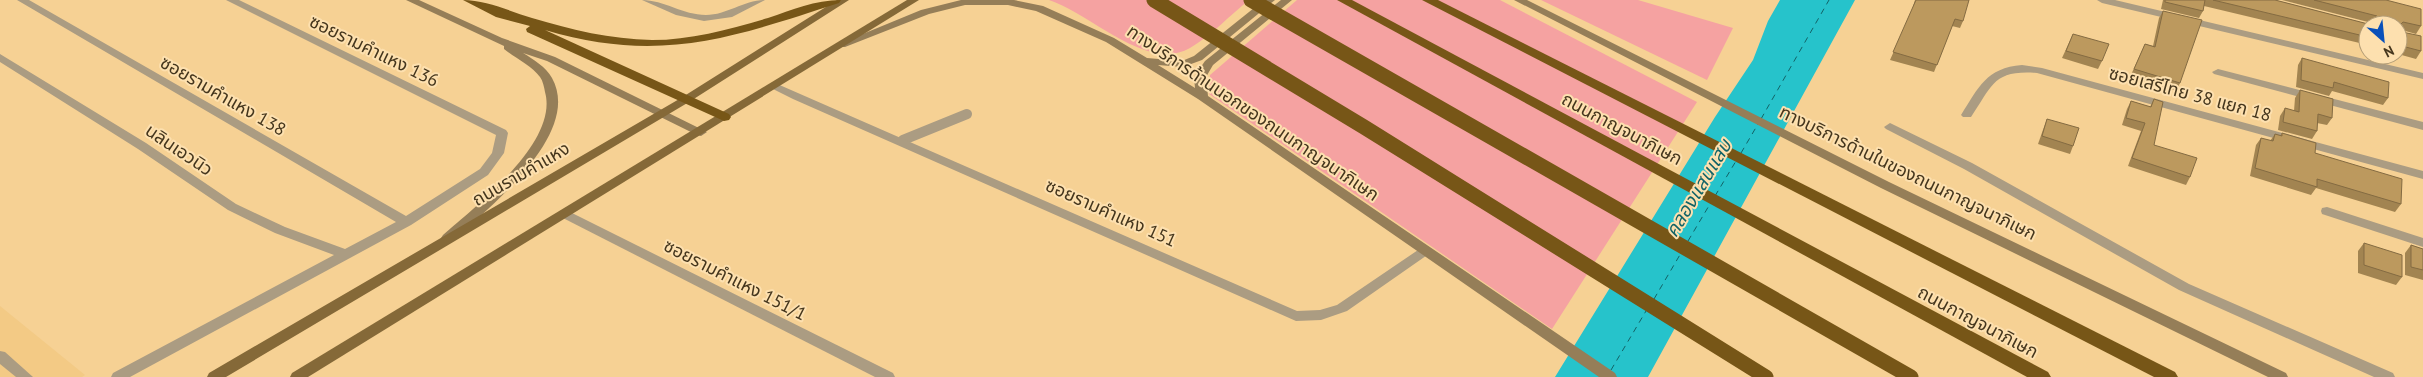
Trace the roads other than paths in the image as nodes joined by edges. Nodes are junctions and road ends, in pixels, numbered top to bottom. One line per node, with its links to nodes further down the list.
1 (22, 0): 40 (street, ซอยรามคำแหง 138)
2 (231, 0): 35 (street, ซอยรามคำแหง 136)
3 (411, 0): 19 (main road)
4 (469, 0): 18 (highway)
5 (647, 0): 6 (street)
6 (760, 0)
7 (835, 0): 18 (highway)
8 (844, 0): 27 (main road, ถนนรามคำแหง)
9 (914, 0): 20 (main road)
10 (1154, 0): 53 (highway, bridge)
11 (1251, 0): 54 (highway, bridge)
12 (1270, 0): 22 (main road)
13 (1287, 0): 26 (main road)
14 (1343, 0): 55 (highway, ถนนกาญจนาภิเษก)
15 (1428, 0): 56 (highway)
16 (1519, 0): 45 (main road, ทางบริการด้านในของถนนกาญจนาภิเษก)
17 (2102, 0): 24 (street)
18 (492, 10): 27 (highway)
19 (498, 40): 28 (main road); 41 (main road)
20 (841, 45): 22 (main road, ทางบริการด้านนอกของถนนกาญจนาภิเษก); 25 (main road)
21 (0, 57): 44 (street, นลินเอวนิว)
22 (1143, 60): 26 (main road, ทางบริการด้านนอกของถนนกาญจนาภิเษก)
23 (2218, 72): 32 (street)
24 (2423, 76)
25 (775, 86): 31 (main road); 36 (street, ซอยรามคำแหง 151)
26 (1202, 97): 43 (main road, ทางบริการด้านนอกของถนนกาญจนาภิเษก)
27 (685, 100): 28 (main road, ถนนรามคำแหง); 31 (highway)
28 (662, 114): 34 (main road); 41 (main road, ถนนรามคำแหง)
29 (967, 114): 36 (lane)
30 (1967, 115): 37 (street, ซอยเสรีไทย 38 แยก 18)
31 (724, 118): 34 (main road)
32 (2423, 126)
33 (1890, 127): 59 (street)
34 (701, 132): 39 (main road)
35 (502, 133): 40 (street, ถนนรามคำแหง)
36 (903, 140): 43 (street, ซอยรามคำแหง 151)
37 (2423, 175)
38 (2327, 211): 42 (street)
39 (566, 214): 50 (main road); 51 (street, ซอยรามคำแหง 151/1)
40 (406, 222): 44 (street, ถนนรามคำแหง)
41 (448, 238): 49 (main road, ถนนรามคำแหง)
42 (2423, 243)
43 (1426, 251): 52 (main road, ทางบริการด้านนอกของถนนกาญจนาภิเษก)
44 (347, 255): 48 (street, ถนนรามคำแหง)
45 (2234, 354): 57 (street); 58 (main road, ทางบริการด้านในของถนนกาญจนาภิเษก)
46 (0, 356): 47 (street)
47 (26, 377)
48 (118, 377)
49 (214, 377)
50 (297, 377)
51 (888, 377)
52 (1610, 377)
53 (1766, 377)
54 (1911, 377)
55 (2042, 377)
56 (2169, 377)
57 (2268, 377)
58 (2281, 377)
59 (2388, 377)

